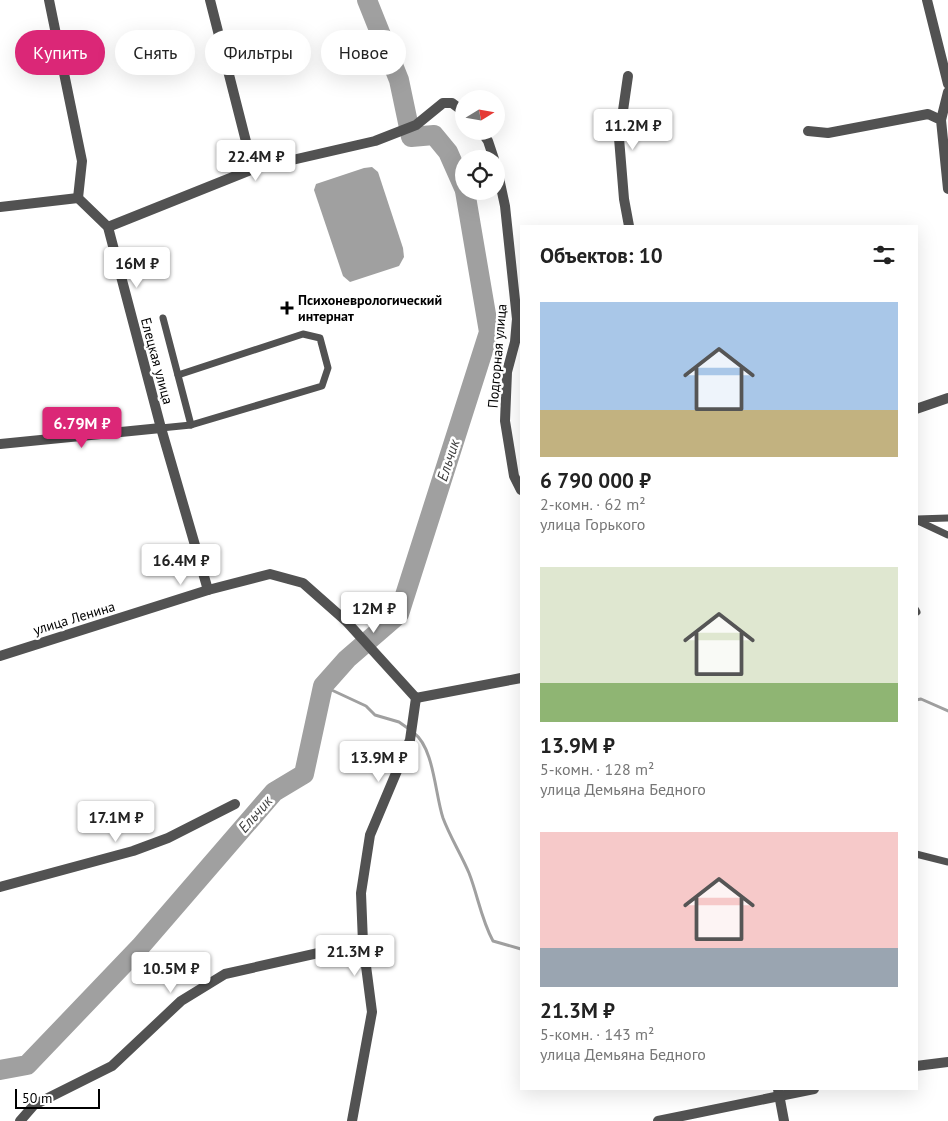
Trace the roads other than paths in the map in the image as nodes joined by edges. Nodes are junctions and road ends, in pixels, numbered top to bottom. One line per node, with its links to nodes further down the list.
1 (49, 0): 12 (street)
2 (210, 0): 10 (street)
3 (927, 0): 5 (street)
4 (628, 76): 15 (street)
5 (948, 84)
6 (948, 92): 8 (street)
7 (455, 105): 10 (street)
8 (941, 120): 9 (street); 11 (street)
9 (808, 131)
10 (253, 169): 16 (street)
11 (948, 189)
12 (78, 198): 14 (street); 16 (street)
13 (504, 200): 24 (street, Подгорная улица)
14 (0, 207)
15 (629, 225)
16 (108, 228): 22 (street, Елецкая улица)
17 (163, 318): 18 (lane)
18 (178, 375): 21 (lane); 21 (lane)
19 (948, 398): 20 (street)
20 (918, 409)
21 (191, 425): 22 (lane)
22 (161, 428): 23 (street); 29 (street, Елецкая улица)
23 (0, 444)
24 (520, 488)
25 (948, 518): 26 (lane)
26 (918, 520)
27 (918, 521): 28 (lane)
28 (948, 535)
29 (208, 590): 30 (street, улица Ленина); 32 (street, улица Ленина)
30 (0, 656)
31 (520, 678): 32 (street)
32 (416, 698): 37 (street)
33 (235, 804): 36 (street)
34 (918, 854): 35 (lane)
35 (948, 862)
36 (0, 887)
37 (363, 943): 42 (street); 43 (street)
38 (948, 1062): 39 (street)
39 (918, 1066)
40 (805, 1090): 41 (street)
41 (779, 1093): 44 (street); 45 (street)
42 (20, 1121)
43 (352, 1121)
44 (658, 1121)
45 (784, 1121)

